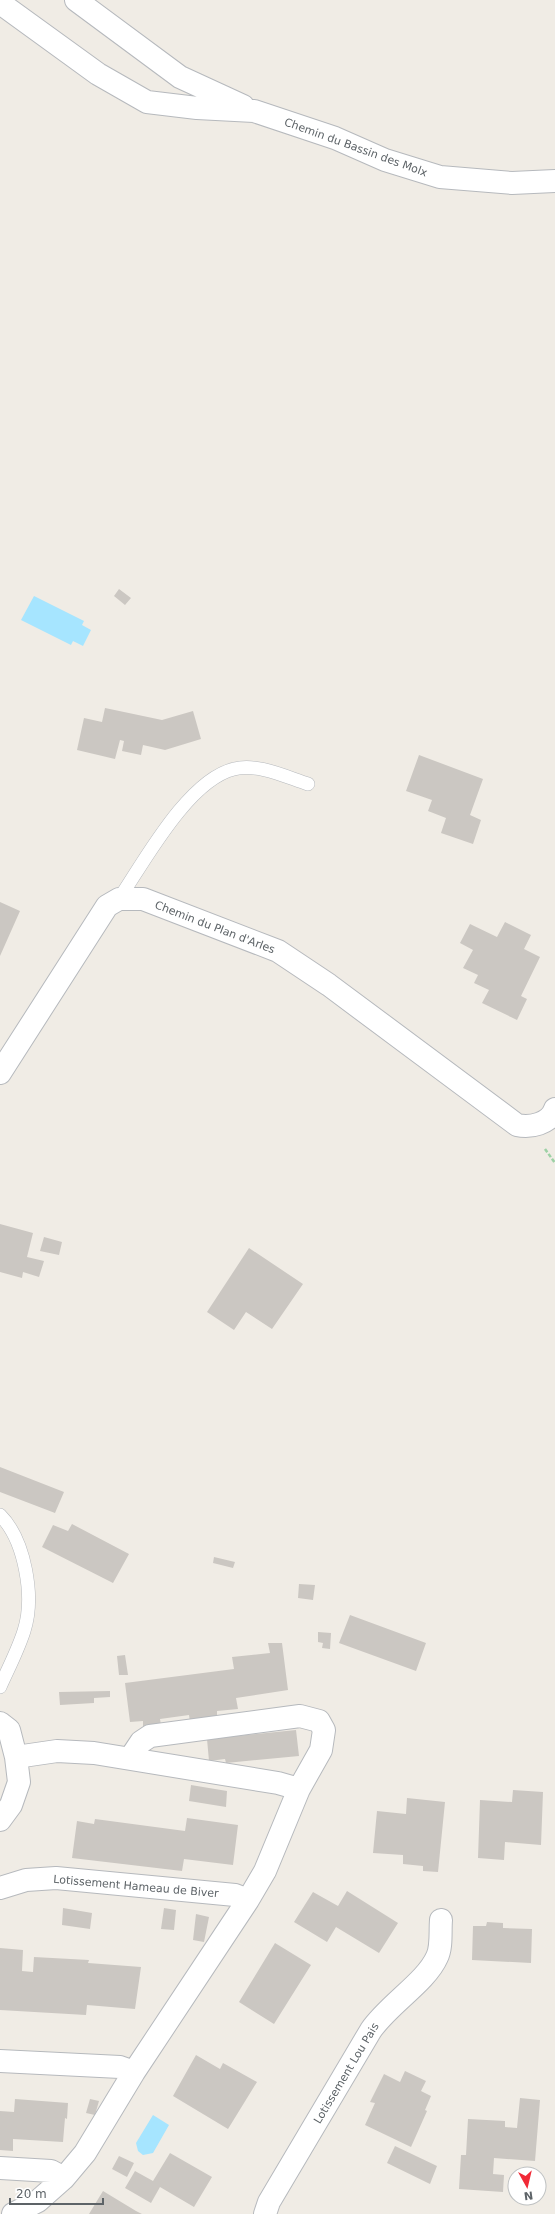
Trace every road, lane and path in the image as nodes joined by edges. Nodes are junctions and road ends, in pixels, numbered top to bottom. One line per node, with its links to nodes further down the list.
1 (76, 0): 3 (street, Chemin du Bassin des Molx)
2 (0, 3): 3 (street, Chemin du Bassin des Molx)
3 (254, 111): 4 (street, Chemin du Bassin des Molx)
4 (555, 181)
5 (308, 784): 6 (lane)
6 (119, 899): 7 (street); 8 (street, Chemin du Plan d'Arles)
7 (0, 1073)
8 (555, 1109)
9 (0, 1515): 10 (lane)
10 (0, 1687)
11 (0, 1723): 12 (street)
12 (16, 1757): 13 (street); 15 (street)
13 (131, 1757): 14 (street); 14 (street)
14 (300, 1789): 17 (street)
15 (0, 1820)
16 (0, 1888): 17 (street, Lotissement Hameau de Biver)
17 (248, 1900): 20 (street)
18 (441, 1920): 24 (street, Lotissement Lou Pais)
19 (0, 2061): 20 (street)
20 (134, 2072): 22 (street)
21 (0, 2168): 22 (street)
22 (64, 2178): 23 (street)
23 (13, 2214)
24 (265, 2214)

